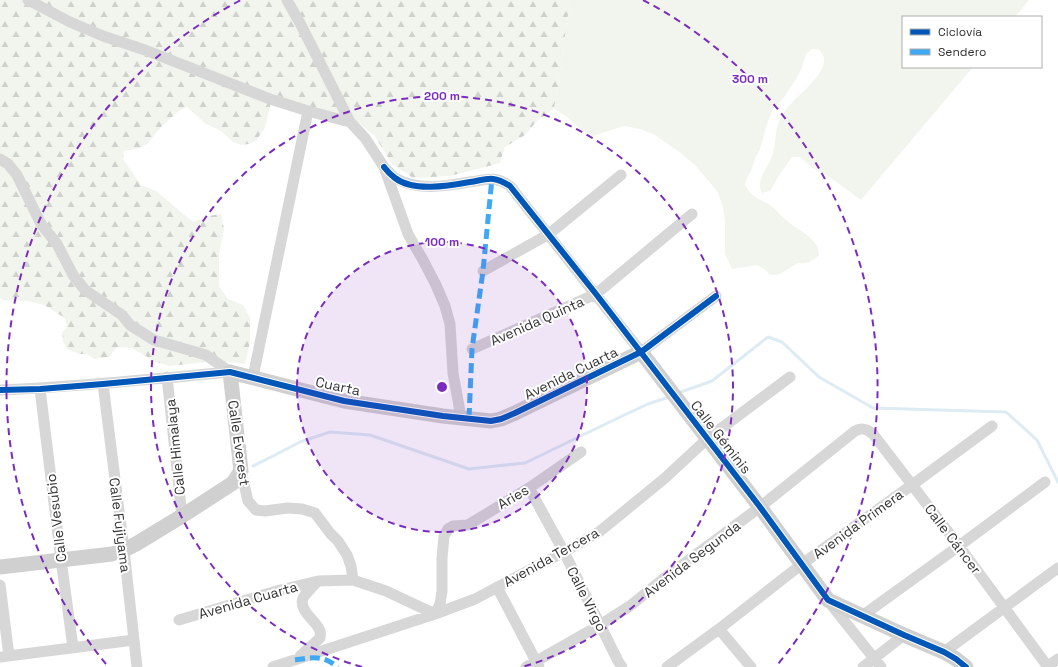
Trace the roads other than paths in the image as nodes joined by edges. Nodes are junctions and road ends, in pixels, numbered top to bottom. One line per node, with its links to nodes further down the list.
1 (28, 0): 3 (street)
2 (287, 0): 4 (street)
3 (308, 112): 4 (street); 17 (street)
4 (350, 122): 6 (street)
5 (0, 159): 15 (street)
6 (384, 167): 9 (street, Calle Géminis); 23 (street)
7 (621, 175): 9 (street)
8 (692, 214): 11 (street, Avenida Quinta)
9 (549, 234): 10 (street); 11 (street, Calle Géminis)
10 (483, 271)
11 (596, 294): 13 (street, Avenida Quinta); 14 (street, Calle Géminis)
12 (716, 296): 14 (street, Avenida Cuarta)
13 (472, 349)
14 (641, 352): 23 (street, Avenida Cuarta); 26 (street, Calle Géminis)
15 (230, 372): 16 (street); 17 (street, Cuarta); 28 (street, Calle Everest)
16 (167, 377): 19 (street); 33 (street, Calle Himalaya)
17 (253, 377): 22 (street, Cuarta)
18 (790, 377): 26 (street, Avenida Tercera)
19 (103, 384): 20 (street); 35 (street, Calle Fujiyama)
20 (40, 389): 21 (street); 37 (street, Calle Vesubio)
21 (0, 390)
22 (443, 416): 23 (street, Avenida Cuarta)
23 (461, 417)
24 (992, 426): 30 (street, Avenida Primera)
25 (849, 436): 30 (street, Calle Cáncer); 32 (street, Avenida Segunda)
26 (707, 439): 32 (street, Calle Géminis); 36 (street, Avenida Tercera)
27 (581, 452): 31 (street, Aries)
28 (241, 471): 33 (street); 41 (street, Calle Everest)
29 (1045, 482): 34 (street)
30 (912, 485): 34 (street, Calle Cáncer); 38 (street, Avenida Primera)
31 (529, 488): 36 (street, Calle Virgo); 47 (street, Aries)
32 (760, 507): 38 (street, Calle Géminis); 50 (street, Avenida Segunda)
33 (182, 516): 35 (street)
34 (959, 546): 46 (street, Calle Cáncer); 48 (street)
35 (124, 550): 37 (street); 53 (street, Calle Fujiyama)
36 (564, 552): 44 (street, Avenida Tercera); 50 (street, Calle Virgo)
37 (61, 560): 39 (street); 54 (street, Calle Vesubio)
38 (802, 564): 45 (street, Calle Géminis); 51 (street, Avenida Primera)
39 (0, 567)
40 (1058, 568): 46 (street)
41 (353, 580): 42 (street, Avenida Cuarta); 47 (street)
42 (318, 581): 49 (street, Avenida Cuarta); 59 (street)
43 (0, 585): 56 (street)
44 (497, 587): 47 (street, Avenida Tercera); 60 (street)
45 (828, 600): 48 (street, Calle Géminis); 58 (street)
46 (1004, 608): 55 (street); 69 (street, Calle Cáncer)
47 (435, 614): 59 (street, Avenida Tercera)
48 (862, 616): 52 (street, Calle Géminis)
49 (179, 620)
50 (600, 625): 60 (street, Avenida Segunda); 64 (street, Calle Virgo)
51 (719, 629): 65 (street, Avenida Primera); 66 (street)
52 (904, 635): 55 (street, Calle Géminis); 58 (street)
53 (134, 640): 54 (street); 61 (street, Calle Fujiyama)
54 (73, 647): 56 (street)
55 (944, 652): 68 (street, Calle Géminis)
56 (4, 656)
57 (1058, 659): 69 (street)
58 (877, 663): 67 (street)
59 (295, 664): 62 (street, Avenida Tercera)
60 (538, 664): 63 (street, Avenida Segunda)
61 (137, 667)
62 (273, 667)
63 (526, 667)
64 (622, 667)
65 (668, 667)
66 (751, 667)
67 (863, 667)
68 (966, 667)
69 (1048, 667)

